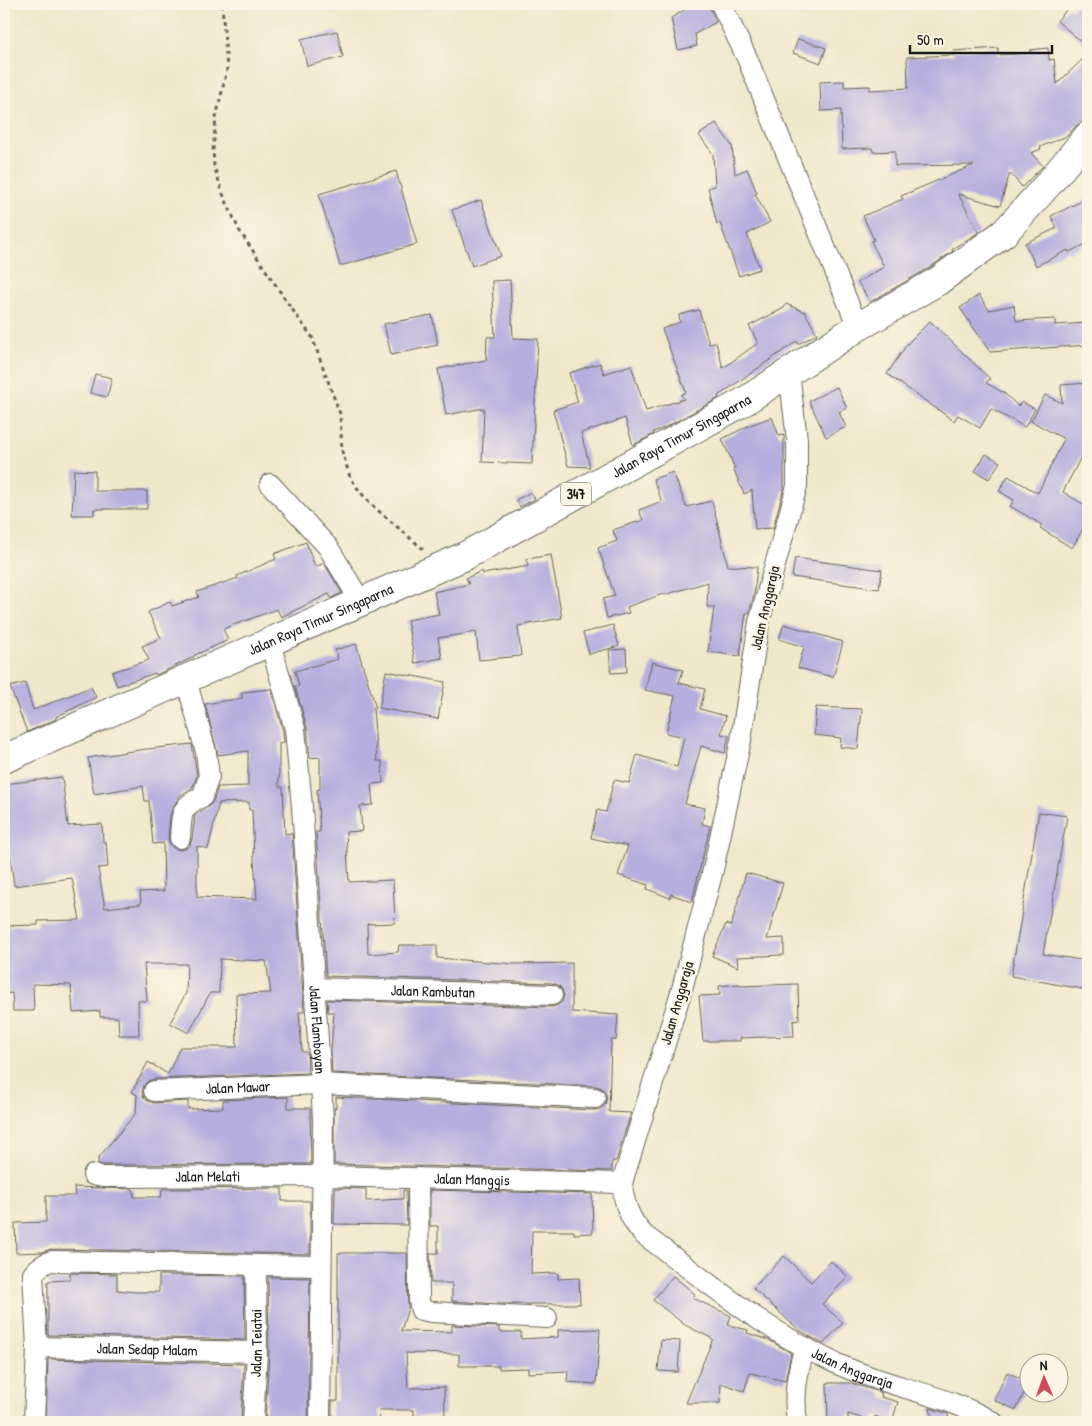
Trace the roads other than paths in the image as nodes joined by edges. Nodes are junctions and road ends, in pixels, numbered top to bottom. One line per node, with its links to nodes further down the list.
1 (722, 6): 3 (street)
2 (1087, 141): 3 (main road, Jalan Raya Timur Singaparna / 347)
3 (858, 327): 4 (main road, Jalan Raya Timur Singaparna / 347)
4 (789, 371): 6 (main road, Jalan Raya Timur Singaparna / 347); 19 (street, Jalan Anggaraja)
5 (270, 484): 6 (street)
6 (361, 602): 7 (main road, Jalan Raya Timur Singaparna / 347)
7 (270, 642): 8 (main road, Jalan Raya Timur Singaparna / 347); 11 (street, Jalan Flamboyan)
8 (186, 679): 9 (main road, Jalan Raya Timur Singaparna / 347); 10 (street)
9 (4, 759)
10 (180, 838)
11 (314, 988): 12 (street, Jalan Rambutan); 13 (street, Jalan Flamboyan)
12 (552, 995)
13 (321, 1084): 14 (street, Jalan Mawar); 15 (street, Jalan Mawar); 17 (street, Jalan Flamboyan)
14 (154, 1091)
15 (595, 1098)
16 (93, 1175): 17 (street, Jalan Melati)
17 (322, 1176): 18 (street, Jalan Manggis); 21 (street, Jalan Flamboyan)
18 (418, 1178): 19 (street, Jalan Manggis); 22 (street)
19 (622, 1183): 24 (street, Jalan Anggaraja)
20 (256, 1266): 21 (street); 23 (street); 25 (street, Jalan Teiatai)
21 (321, 1266): 28 (street, Jalan Flamboyan)
22 (546, 1318)
23 (37, 1347): 25 (street, Jalan Sedap Malam); 26 (street)
24 (805, 1347): 29 (street); 30 (street, Jalan Anggaraja)
25 (257, 1352): 27 (street, Jalan Teiatai)
26 (34, 1422)
27 (253, 1422)
28 (320, 1422)
29 (797, 1422)
30 (993, 1422)

